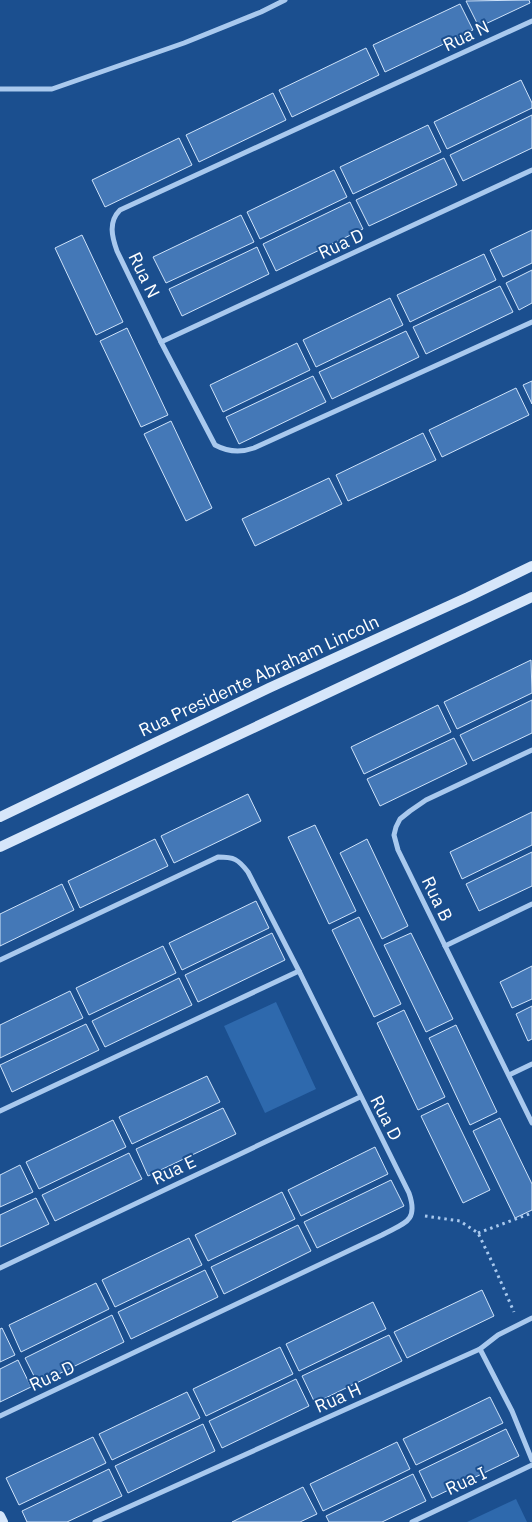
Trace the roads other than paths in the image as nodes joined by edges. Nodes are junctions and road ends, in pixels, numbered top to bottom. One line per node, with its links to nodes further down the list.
1 (285, 0): 3 (street)
2 (532, 21): 6 (street, Rua N)
3 (0, 90)
4 (532, 170): 6 (street, Rua D)
5 (532, 322): 6 (street, Rua N)
6 (161, 342)
7 (532, 566): 10 (street, Rua Presidente Abraham Lincoln)
8 (532, 597): 11 (street)
9 (532, 750): 13 (street, Rua B)
10 (0, 817)
11 (0, 847)
12 (532, 904): 13 (street)
13 (445, 946): 17 (street, Rua B)
14 (0, 960): 15 (street, Rua D)
15 (299, 970): 18 (street, Rua D); 19 (street)
16 (532, 1064): 17 (street)
17 (508, 1076): 20 (street, Rua B)
18 (360, 1097): 21 (street, Rua E); 24 (street, Rua D)
19 (0, 1111)
20 (532, 1123)
21 (0, 1268)
22 (532, 1318): 23 (street, Rua H)
23 (480, 1349): 25 (street); 29 (street, Rua H)
24 (0, 1416)
25 (532, 1460)
26 (532, 1465): 30 (street, Rua I)
27 (0, 1516): 28 (street)
28 (3, 1522)
29 (95, 1522)
30 (412, 1522)

